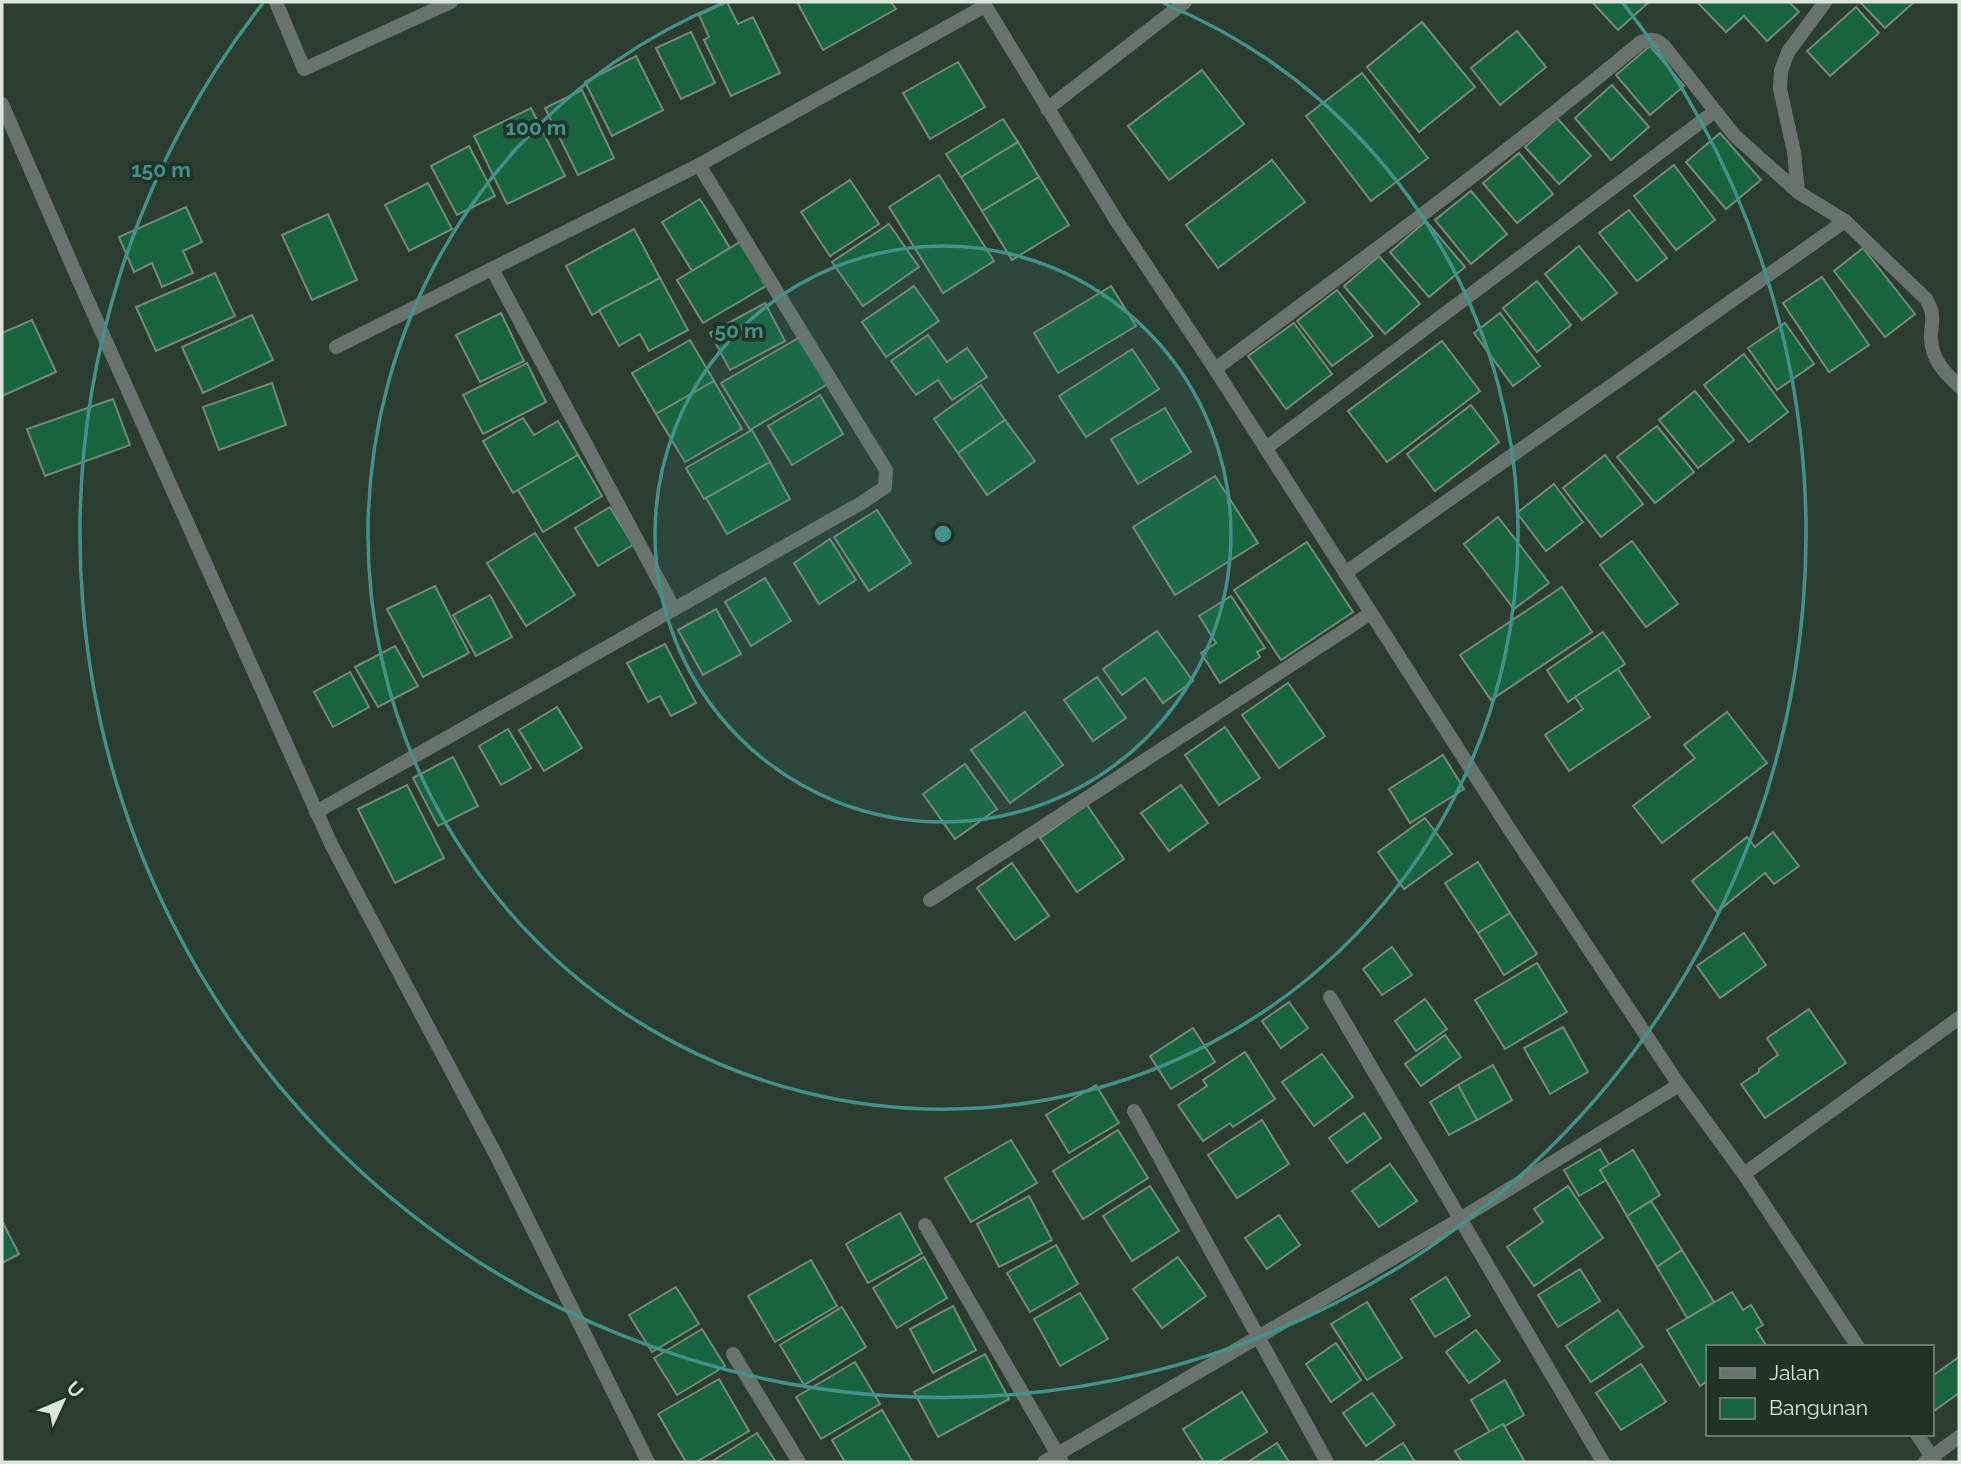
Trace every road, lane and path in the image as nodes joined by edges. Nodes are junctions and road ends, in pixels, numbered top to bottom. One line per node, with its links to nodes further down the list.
1 (276, 2): 2 (street)
2 (452, 2)
3 (1185, 2): 7 (street)
4 (1825, 2): 10 (street)
5 (984, 4): 7 (street); 9 (street)
6 (2, 104): 20 (street)
7 (1047, 109): 14 (street)
8 (1714, 112): 10 (street); 14 (street); 16 (street)
9 (699, 165): 12 (street); 18 (street)
10 (1798, 192): 11 (street)
11 (1845, 220): 15 (street); 17 (street)
12 (492, 269): 13 (street); 18 (street)
13 (336, 347)
14 (1215, 369): 16 (street)
15 (1959, 386)
16 (1266, 448): 17 (street)
17 (1345, 573): 19 (street)
18 (674, 609): 20 (street)
19 (1371, 613): 21 (street); 24 (street)
20 (317, 812): 36 (street)
21 (930, 900)
22 (1330, 997): 27 (street)
23 (1959, 1018): 26 (street)
24 (1679, 1085): 26 (street); 27 (street)
25 (1134, 1111): 29 (street)
26 (1744, 1174): 30 (street)
27 (1460, 1219): 29 (street); 40 (street)
28 (925, 1226): 34 (street)
29 (1257, 1338): 34 (street); 39 (street)
30 (1857, 1345)
31 (733, 1354): 37 (street)
32 (1918, 1436): 35 (street)
33 (1959, 1437): 35 (street)
34 (1060, 1458): 38 (street)
35 (1931, 1461)
36 (648, 1462)
37 (799, 1462)
38 (1044, 1462)
39 (1327, 1462)
40 (1603, 1462)

